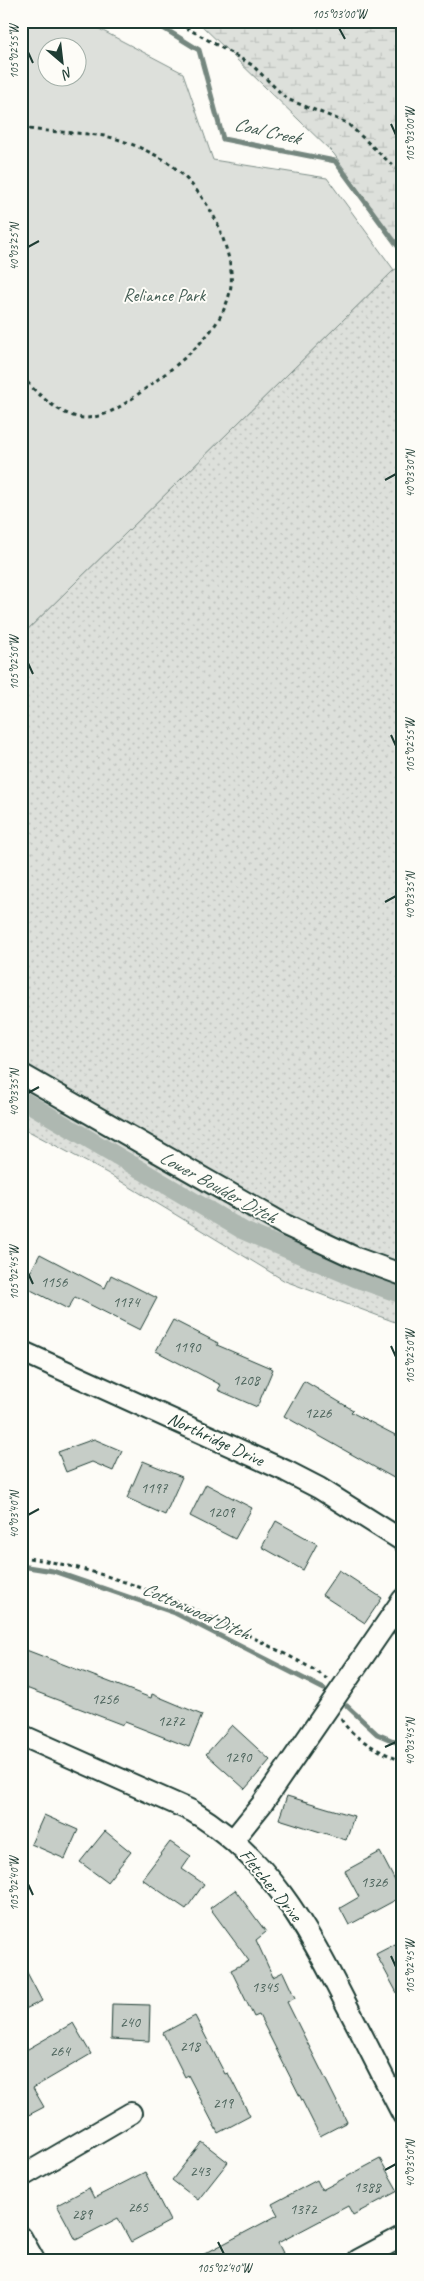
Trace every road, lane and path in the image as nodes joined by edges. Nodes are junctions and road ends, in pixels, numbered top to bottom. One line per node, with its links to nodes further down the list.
1 (181, 21): 3 (path)
2 (21, 128): 4 (path)
3 (403, 175)
4 (21, 375)
5 (21, 1074): 6 (street)
6 (403, 1275)
7 (21, 1351): 8 (street, Northridge Drive)
8 (403, 1541)
9 (21, 1557): 11 (path)
10 (403, 1599): 11 (street)
11 (338, 1684): 12 (street)
12 (332, 1711): 14 (path); 15 (street)
13 (21, 1735): 15 (street, Fletcher Drive)
14 (403, 1762)
15 (233, 1840): 16 (street, Fletcher Drive)
16 (401, 2107)
17 (131, 2114): 18 (street)
18 (21, 2177)
19 (403, 2236): 22 (street)
20 (21, 2237): 21 (street)
21 (34, 2260)
22 (358, 2260)

